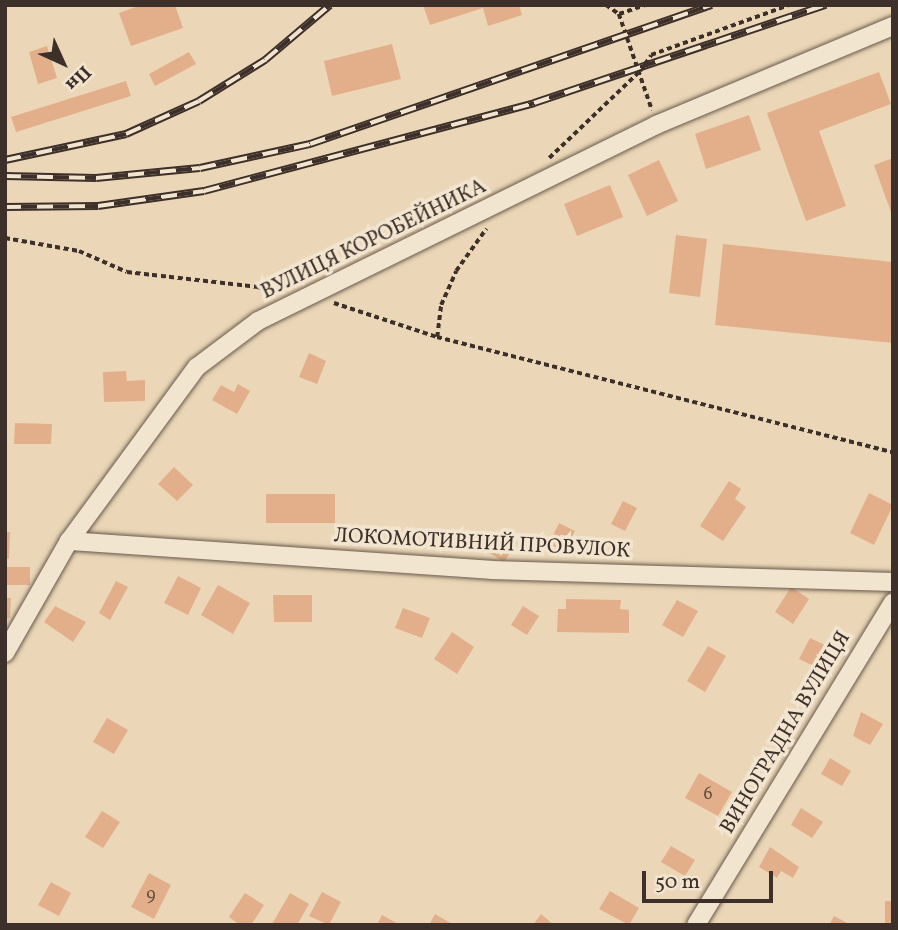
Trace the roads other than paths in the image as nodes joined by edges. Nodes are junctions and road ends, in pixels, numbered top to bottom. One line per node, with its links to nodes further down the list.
1 (893, 26): 2 (street, ВУЛИЦЯ КОРОБЕЙНИКА)
2 (69, 541): 3 (street, ЛОКОМОТИВНИЙ ПРОВУЛОК); 5 (street, ВУЛИЦЯ КОРОБЕЙНИКА)
3 (893, 583)
4 (893, 602): 6 (street, ВИНОГРАДНА ВУЛИЦЯ)
5 (5, 653)
6 (696, 925)

